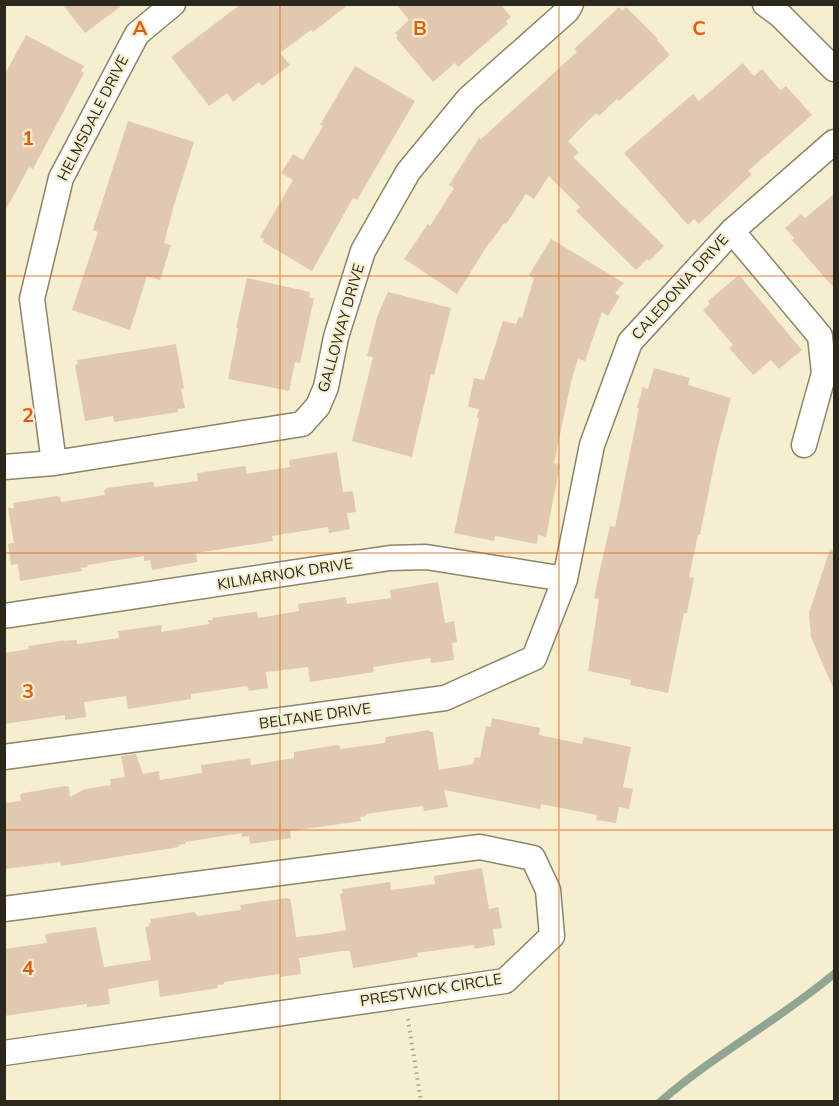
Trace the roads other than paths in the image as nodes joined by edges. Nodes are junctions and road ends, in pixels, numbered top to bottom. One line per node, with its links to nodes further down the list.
1 (173, 4): 8 (street, HELMSDALE DRIVE)
2 (571, 4): 8 (street, GALLOWAY DRIVE)
3 (765, 4): 4 (street)
4 (834, 69)
5 (834, 142): 6 (street, CALEDONIA DRIVE)
6 (732, 231): 7 (street); 10 (street, CALEDONIA DRIVE)
7 (804, 445)
8 (54, 463): 9 (street, GALLOWAY DRIVE)
9 (4, 467)
10 (565, 579): 11 (street, KILMARNOK DRIVE); 12 (street, BELTANE DRIVE)
11 (4, 616)
12 (4, 757)
13 (4, 909): 14 (street, PRESTWICK CIRCLE)
14 (4, 1053)

